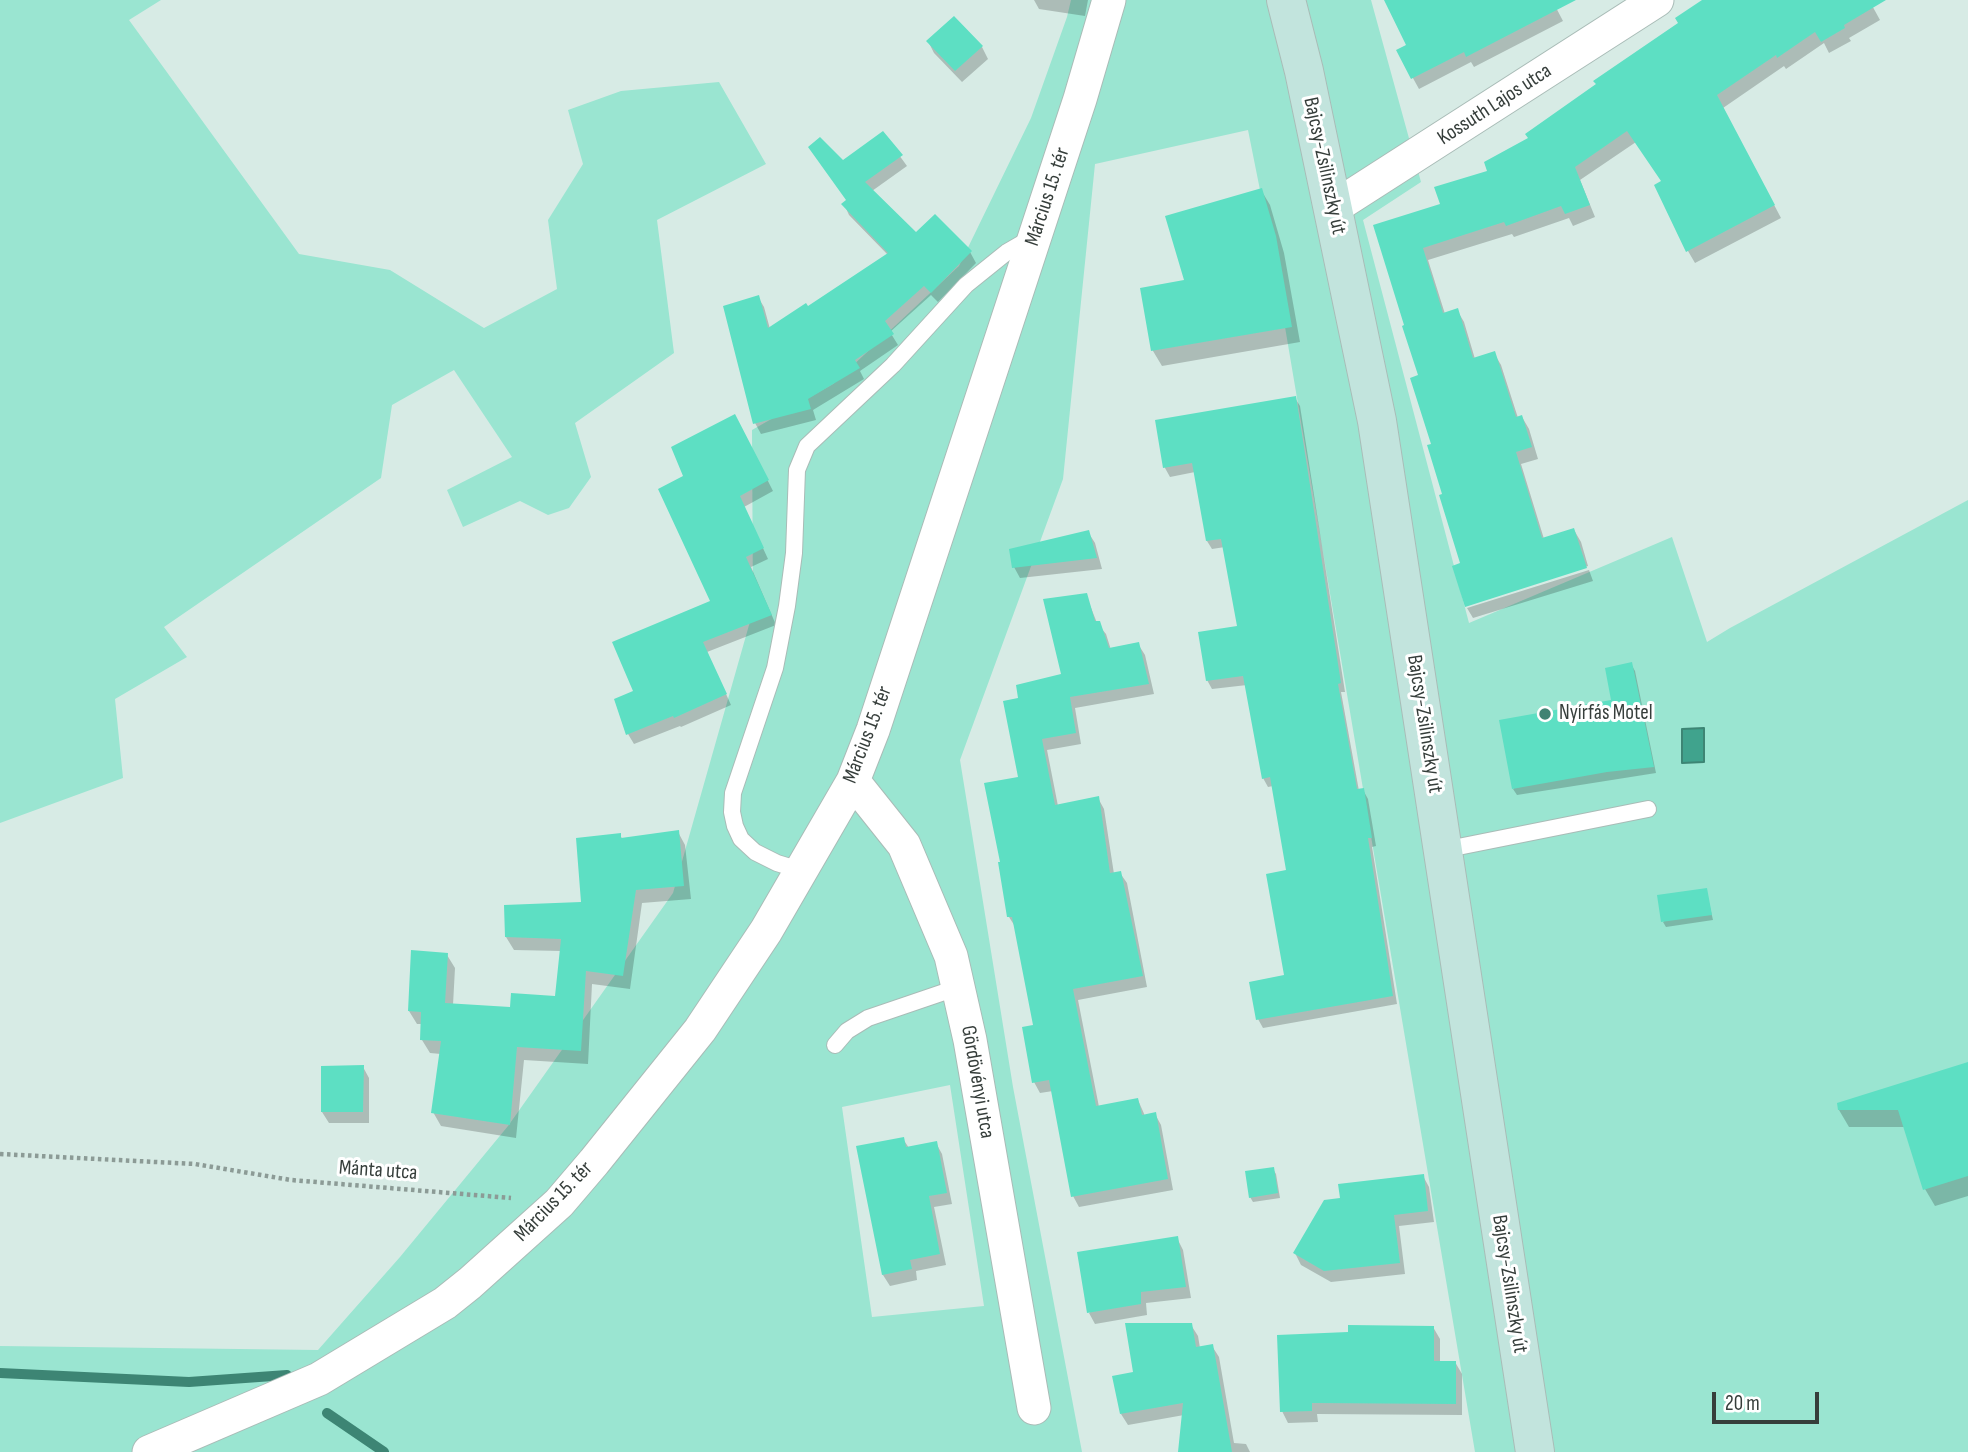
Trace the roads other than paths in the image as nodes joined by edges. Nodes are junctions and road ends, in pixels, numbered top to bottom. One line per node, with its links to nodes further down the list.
1 (1109, 0): 5 (street, Március 15. tér)
2 (1286, 0): 4 (main road, Bajcsy-Zsilinszky út)
3 (1657, 0): 4 (street, Kossuth Lajos utca)
4 (1333, 208): 8 (main road, Bajcsy-Zsilinszky út)
5 (1035, 236): 6 (street, Március 15. tér); 9 (lane)
6 (853, 781): 9 (street, Március 15. tér); 10 (street, Gördövényi utca)
7 (1648, 809): 8 (lane)
8 (1443, 850): 14 (main road, Bajcsy-Zsilinszky út)
9 (803, 871): 13 (street, Március 15. tér)
10 (959, 986): 11 (lane); 12 (street, Gördövényi utca)
11 (835, 1045)
12 (1034, 1408)
13 (149, 1452)
14 (1535, 1452)

